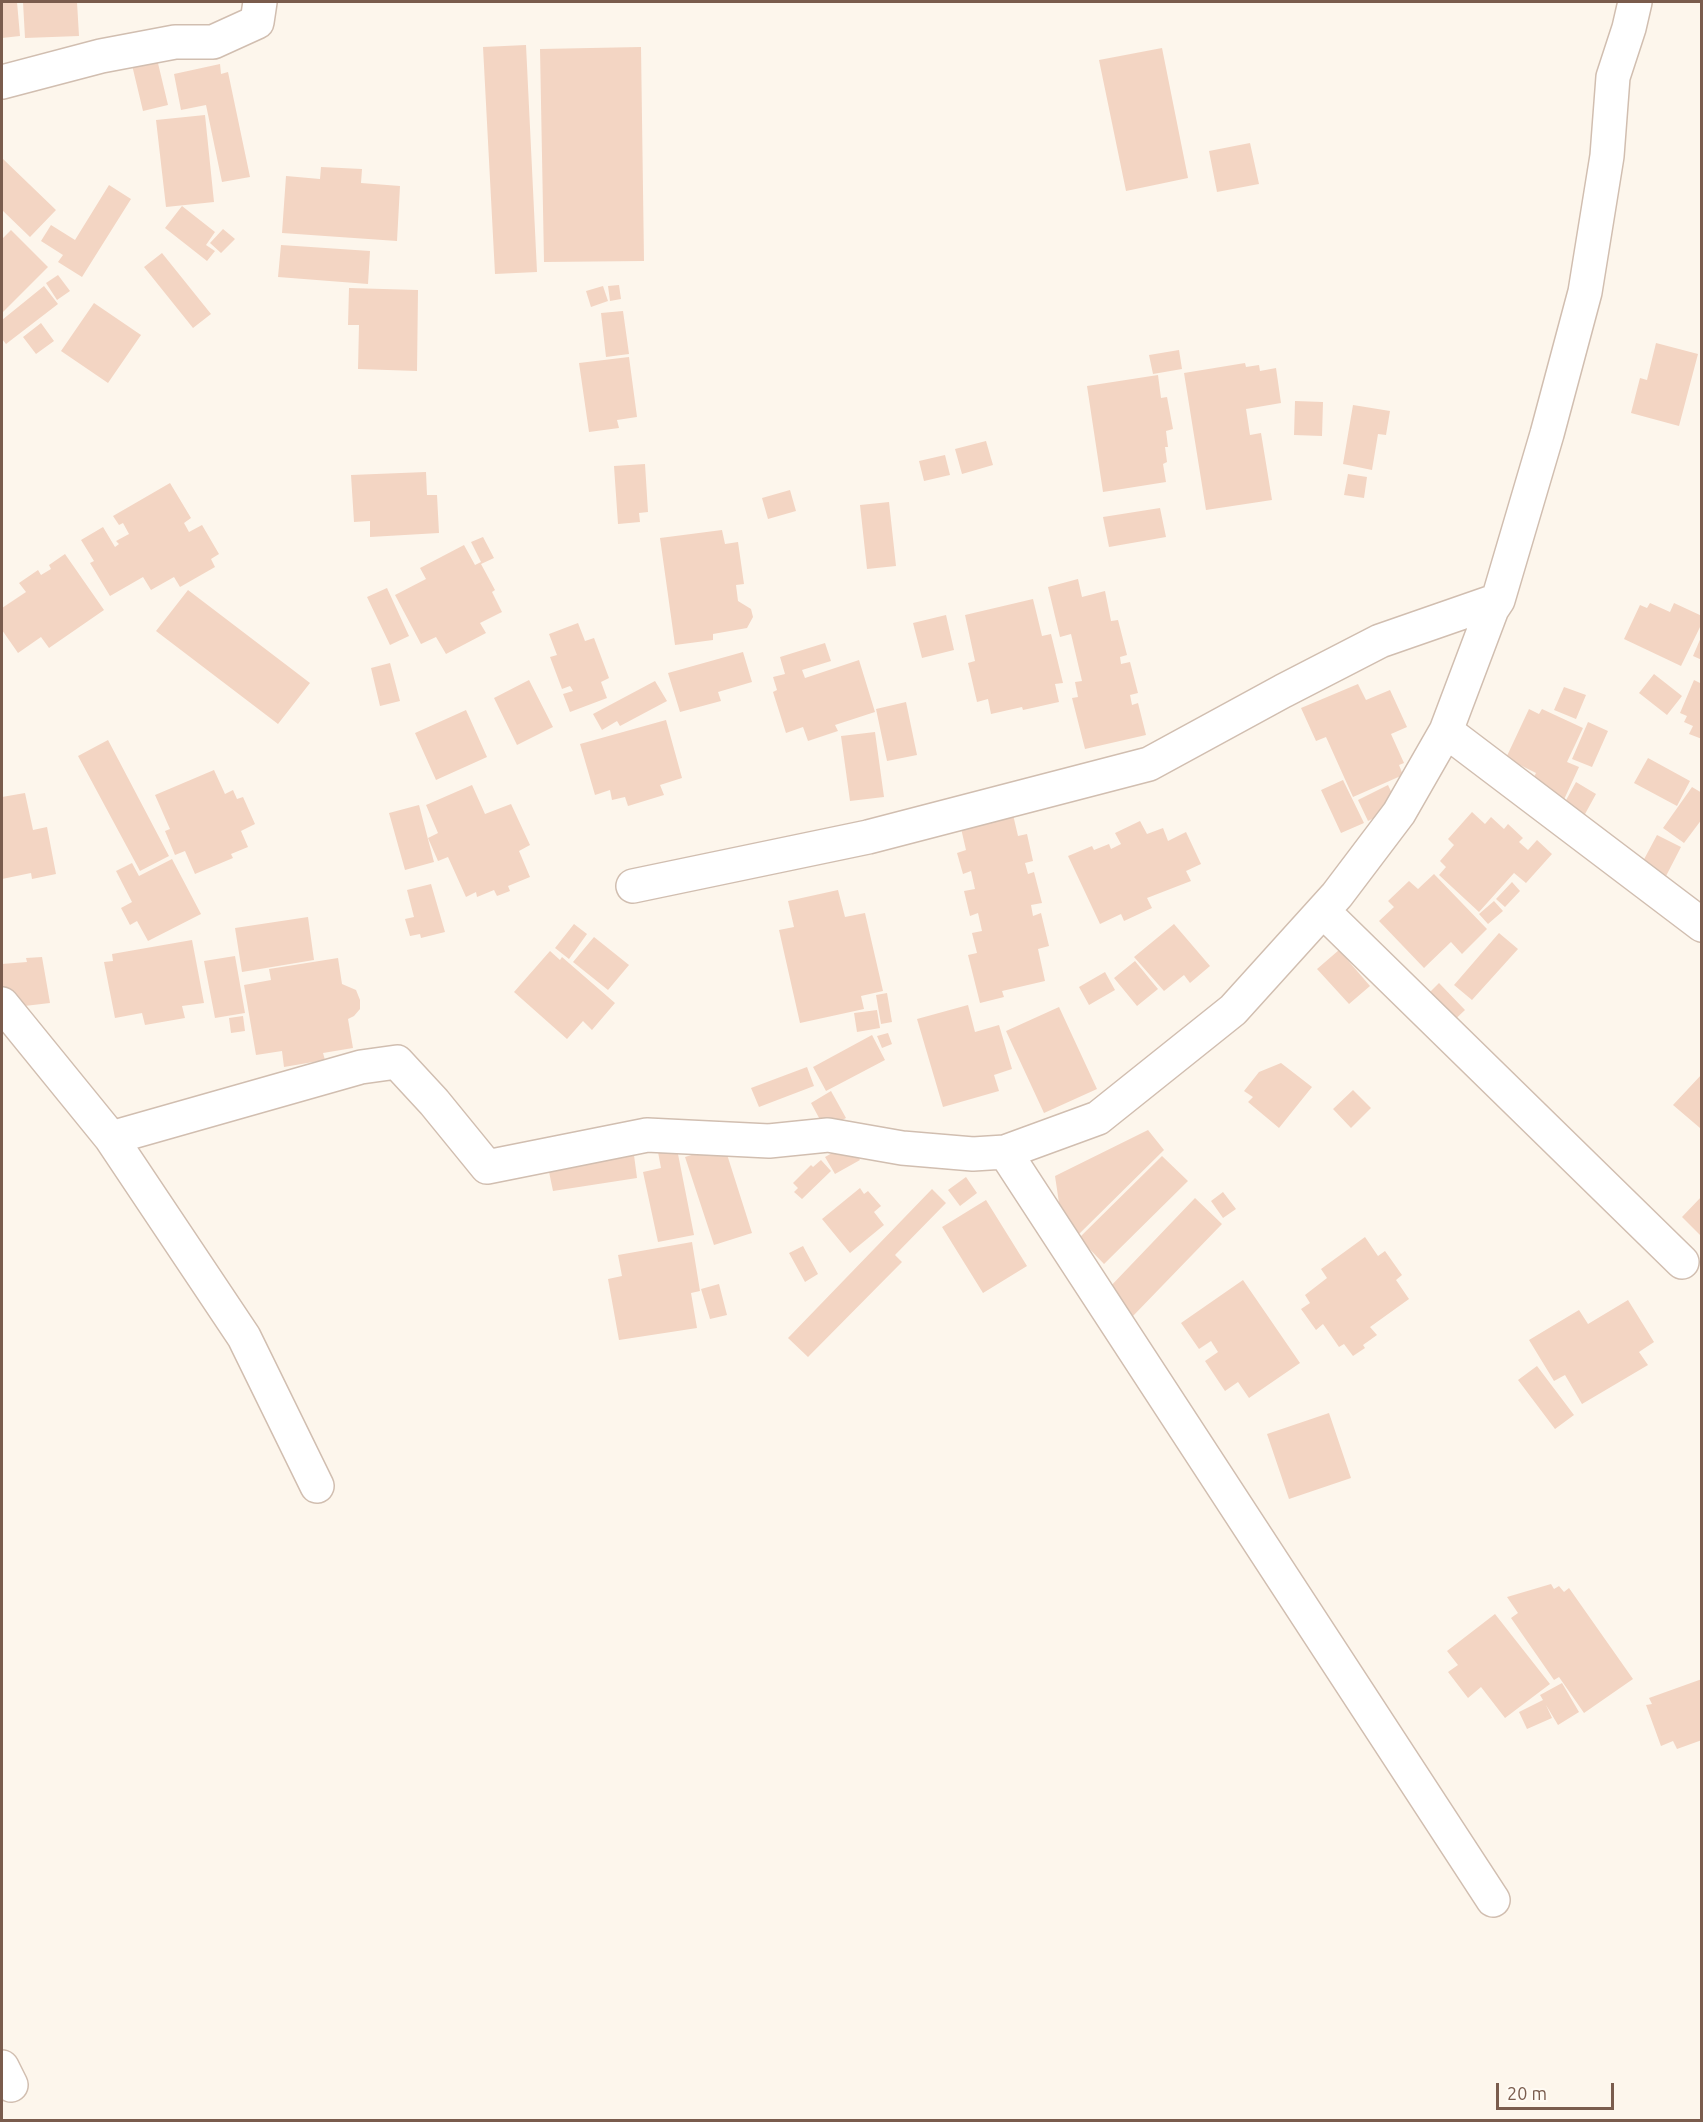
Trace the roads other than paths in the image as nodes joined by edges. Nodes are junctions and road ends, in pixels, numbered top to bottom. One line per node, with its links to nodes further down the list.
1 (260, 2): 3 (street)
2 (1635, 2): 4 (street)
3 (2, 82)
4 (1498, 600): 5 (street); 6 (street)
5 (1446, 731): 7 (street); 8 (street)
6 (633, 886)
7 (1323, 911): 11 (street); 12 (street)
8 (1701, 925)
9 (2, 1004): 10 (street)
10 (111, 1138): 11 (street); 13 (street)
11 (1005, 1152): 14 (street)
12 (1682, 1262)
13 (317, 1486)
14 (1493, 1900)

